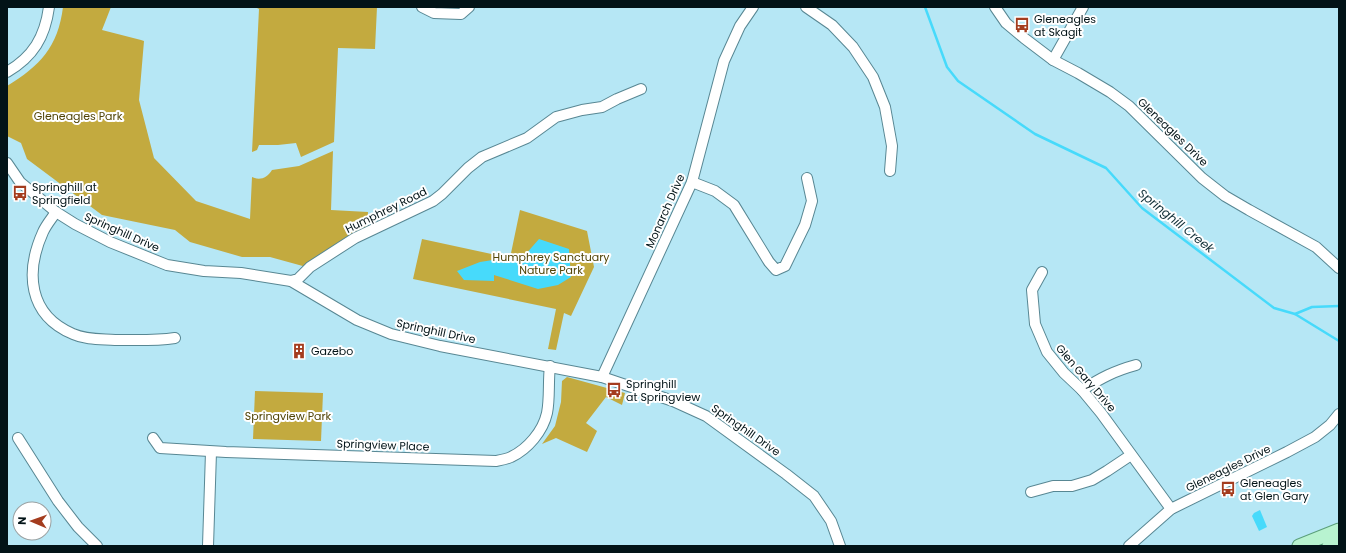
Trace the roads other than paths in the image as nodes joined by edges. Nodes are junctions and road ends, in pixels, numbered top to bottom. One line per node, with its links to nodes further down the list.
1 (49, 7): 9 (street)
2 (422, 7): 3 (street)
3 (469, 7)
4 (753, 7): 14 (street, Monarch Drive)
5 (806, 7): 12 (street)
6 (995, 7): 8 (street, Gleneagles Drive)
7 (1083, 7): 8 (street)
8 (1053, 60): 16 (street, Gleneagles Drive)
9 (7, 72)
10 (641, 89): 18 (street, Humphrey Road)
11 (7, 163): 15 (street, Springhill Drive)
12 (890, 171)
13 (807, 178): 14 (street)
14 (692, 182): 22 (street, Monarch Drive)
15 (56, 212): 18 (street, Springhill Drive); 19 (street)
16 (1339, 268)
17 (1042, 272): 23 (street, Glen Gary Drive)
18 (291, 281): 21 (street, Springhill Drive)
19 (176, 338)
20 (1136, 365): 23 (street)
21 (550, 366): 22 (street, Springhill Drive); 27 (street, Springview Place)
22 (602, 377): 35 (street, Springhill Drive)
23 (1082, 390): 28 (street, Glen Gary Drive)
24 (1339, 414): 30 (street, Gleneagles Drive)
25 (18, 438): 33 (street)
26 (153, 438): 27 (street, Springview Place)
27 (211, 452): 34 (street)
28 (1131, 455): 29 (street); 30 (street, Glen Gary Drive)
29 (1031, 492)
30 (1171, 509): 36 (street, Gleneagles Drive)
31 (1339, 530): 37 (main road)
32 (1339, 542): 38 (main road)
33 (97, 546)
34 (208, 546)
35 (840, 546)
36 (1129, 546)
37 (1299, 546)
38 (1329, 546)

